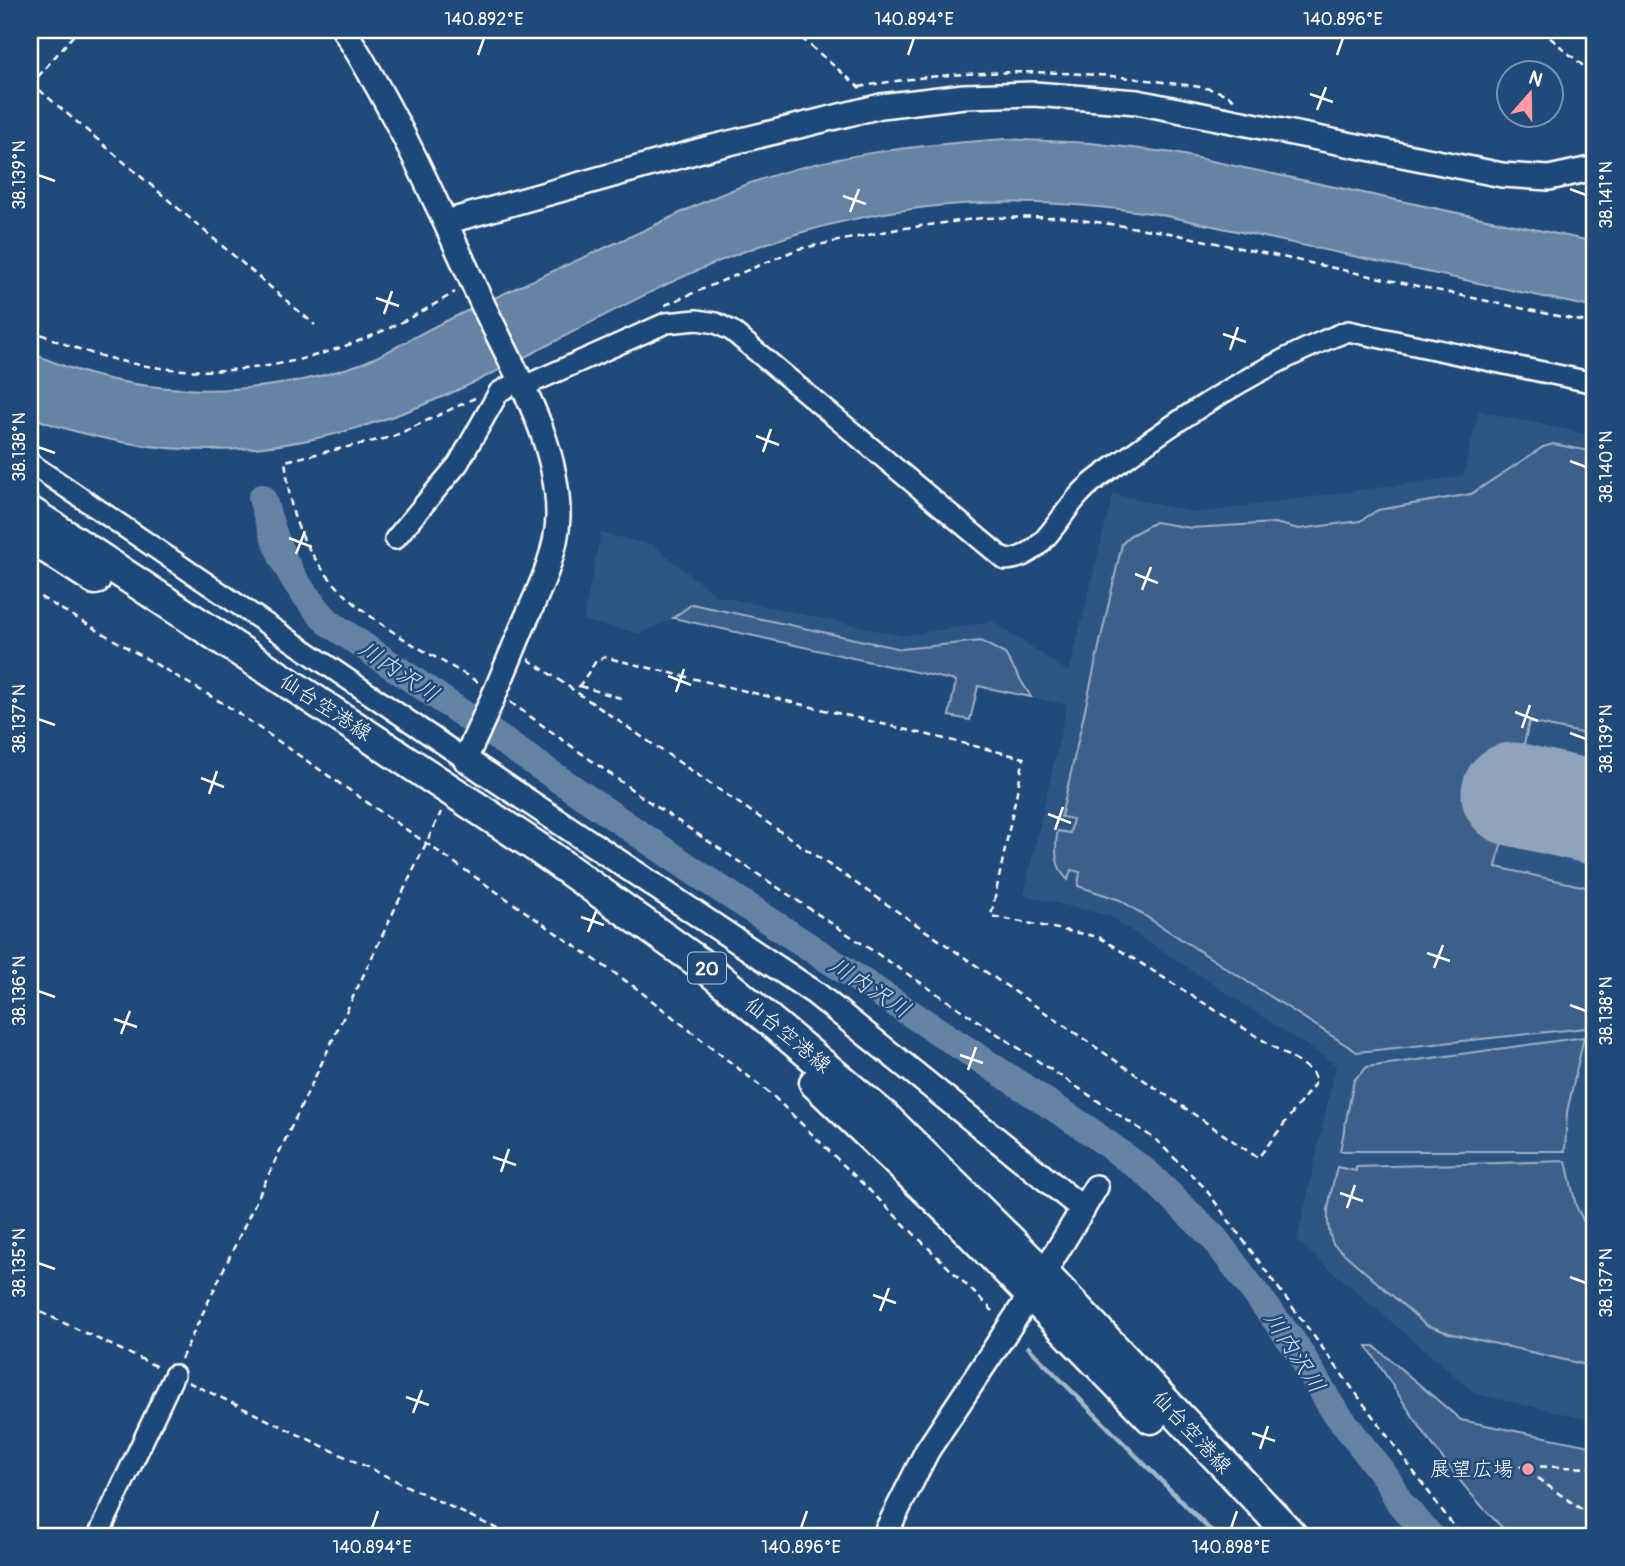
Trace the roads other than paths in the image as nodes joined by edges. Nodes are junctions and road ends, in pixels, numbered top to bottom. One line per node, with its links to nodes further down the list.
1 (344, 30): 3 (street)
2 (1595, 168): 3 (street)
3 (446, 222): 5 (street)
4 (1595, 383): 5 (street)
5 (514, 384): 9 (street); 10 (street)
6 (30, 463): 10 (street)
7 (30, 512): 13 (main road, 仙台空港線 / 20)
8 (30, 537): 13 (main road, 仙台空港線 / 20)
9 (394, 539)
10 (467, 754): 12 (street)
11 (1096, 1187): 12 (street)
12 (1083, 1209): 13 (street)
13 (1037, 1284): 16 (street); 17 (main road, 仙台空港線 / 20); 18 (main road, 仙台空港線 / 20)
14 (174, 1375): 15 (street)
15 (98, 1536)
16 (884, 1536)
17 (1266, 1536)
18 (1292, 1536)

